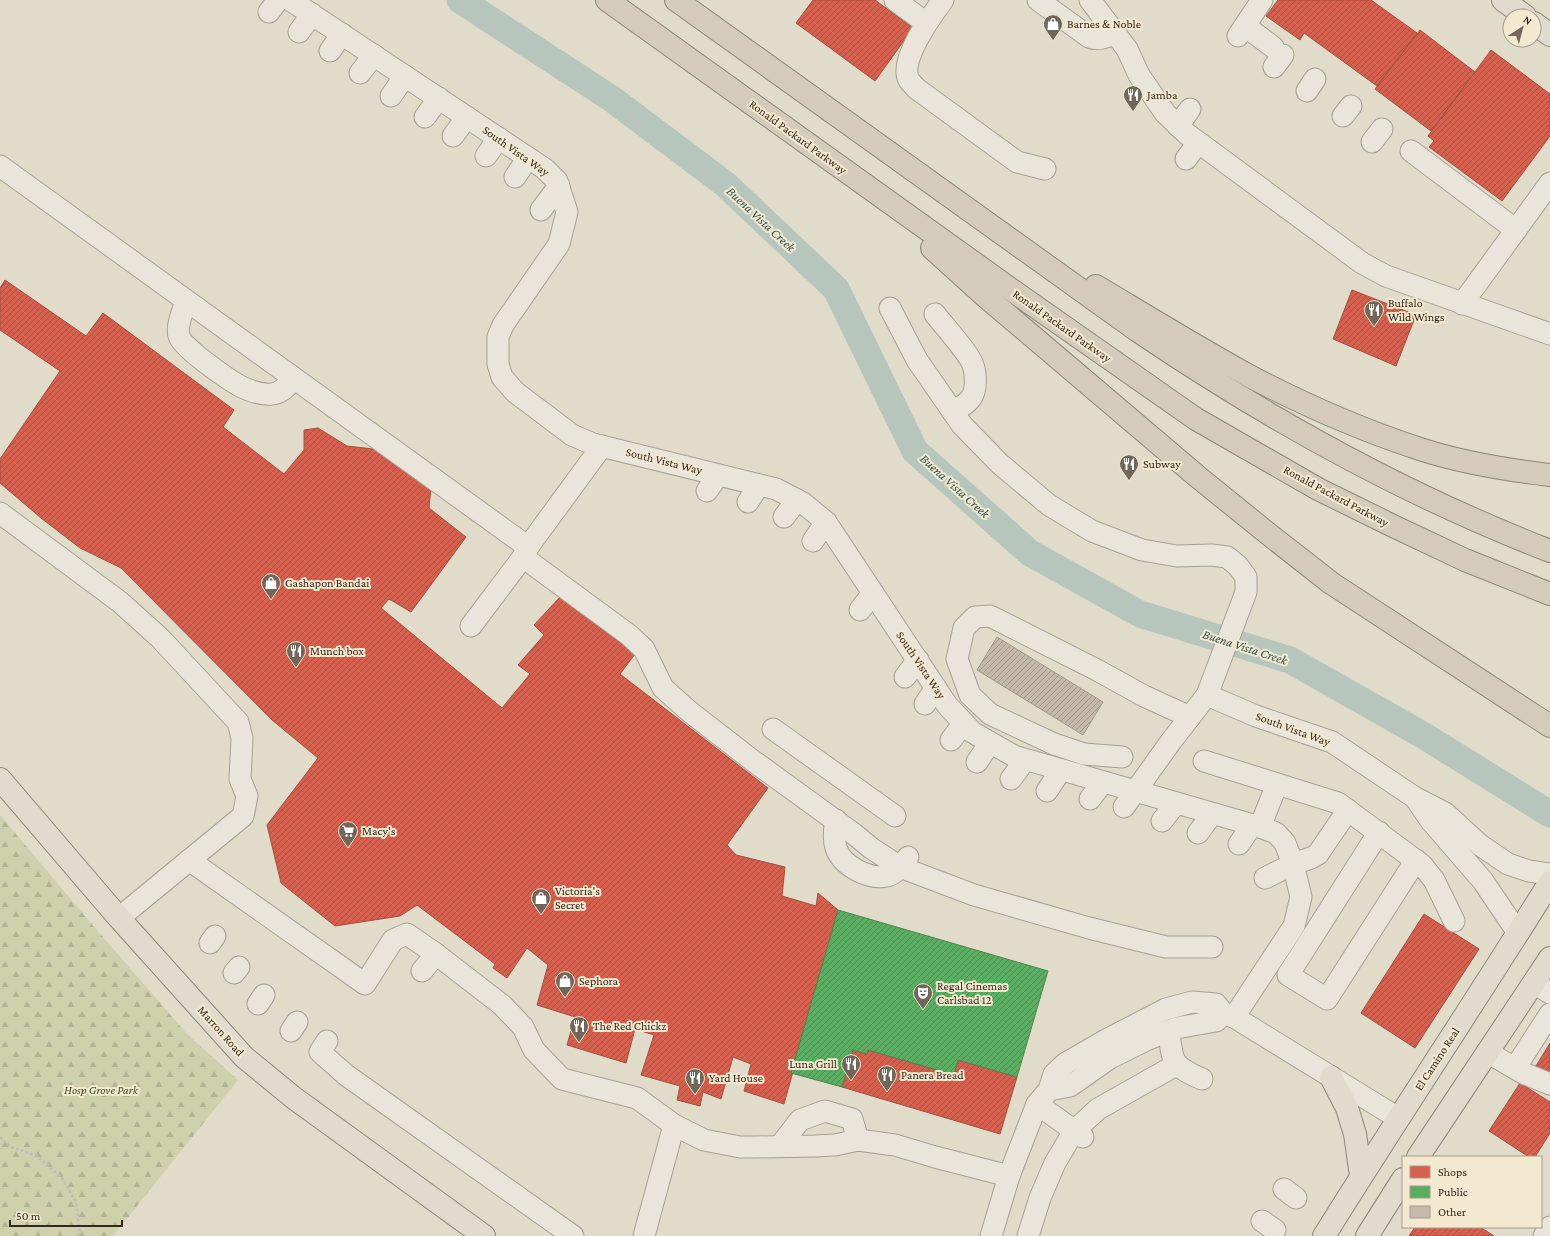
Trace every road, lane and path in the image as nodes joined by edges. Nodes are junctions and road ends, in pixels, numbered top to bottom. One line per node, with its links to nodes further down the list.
1 (290, 0): 11 (street, South Vista Way)
2 (607, 0): 32 (highway, Ronald Packard Parkway)
3 (676, 0): 37 (highway)
4 (895, 0): 12 (street)
5 (944, 0): 12 (street)
6 (1038, 0): 15 (street)
7 (1090, 0): 15 (street)
8 (1262, 0): 18 (street)
9 (1503, 0): 10 (main road)
10 (1514, 8)
11 (312, 14): 13 (street); 14 (street, South Vista Way)
12 (926, 23): 30 (street)
13 (299, 32)
14 (342, 34): 16 (street); 17 (street, South Vista Way)
15 (1115, 34): 40 (street)
16 (330, 51)
17 (374, 55): 19 (street); 20 (street, South Vista Way)
18 (1277, 56)
19 (360, 73)
20 (405, 76): 21 (street); 22 (street, South Vista Way)
21 (391, 96)
22 (439, 98): 23 (street); 24 (street, South Vista Way)
23 (425, 117)
24 (467, 117): 25 (street); 26 (street, South Vista Way)
25 (453, 136)
26 (499, 138): 27 (street); 29 (street, South Vista Way)
27 (486, 156)
28 (1412, 156): 38 (street)
29 (528, 158): 33 (street); 35 (street, South Vista Way)
30 (1045, 169)
31 (13, 171): 39 (street)
32 (850, 175): 58 (highway, Ronald Packard Parkway); 67 (highway)
33 (515, 177)
34 (1550, 183): 38 (street)
35 (559, 186): 36 (street); 46 (street, South Vista Way)
36 (541, 210)
37 (976, 215): 47 (highway); 55 (highway)
38 (1516, 230): 40 (street)
39 (191, 300): 44 (street); 44 (street)
40 (1462, 304): 43 (street)
41 (890, 308): 45 (street)
42 (935, 314): 45 (street)
43 (1550, 334)
44 (290, 371): 56 (street)
45 (953, 412): 64 (street)
46 (602, 446): 48 (street, South Vista Way); 56 (street)
47 (1550, 475)
48 (759, 485): 49 (street, South Vista Way); 50 (street)
49 (797, 500): 52 (street); 53 (street, South Vista Way)
50 (748, 502)
51 (0, 513): 96 (street)
52 (784, 518)
53 (826, 522): 54 (street); 57 (street, South Vista Way)
54 (813, 541)
55 (1550, 551)
56 (525, 552): 60 (street); 90 (street)
57 (873, 593): 59 (street); 63 (street, South Vista Way)
58 (1550, 594)
59 (860, 610)
60 (471, 626)
61 (961, 669): 63 (street); 65 (street); 66 (street)
62 (905, 677): 63 (street)
63 (927, 682): 68 (street, South Vista Way)
64 (1207, 695): 66 (street); 83 (street, South Vista Way)
65 (990, 714): 68 (street); 72 (street)
66 (1190, 717): 85 (street)
67 (1550, 726)
68 (968, 728): 70 (street); 71 (street, South Vista Way)
69 (773, 729): 89 (street)
70 (951, 740)
71 (990, 743): 74 (street, South Vista Way); 76 (street)
72 (1084, 754): 73 (street); 77 (street)
73 (1122, 757)
74 (1026, 760): 77 (street, South Vista Way); 79 (street)
75 (1204, 761): 81 (street)
76 (977, 762)
77 (1069, 772): 80 (street, South Vista Way); 82 (street)
78 (0, 779): 103 (main road, Marron Road)
79 (1011, 779)
80 (1103, 782): 84 (street); 85 (street, South Vista Way)
81 (1277, 784): 87 (street); 92 (street)
82 (1047, 791)
83 (1414, 797): 100 (street, South Vista Way); 105 (street, South Vista Way)
84 (1090, 799)
85 (1130, 799): 86 (street, South Vista Way)
86 (1176, 803): 88 (street, South Vista Way); 91 (street)
87 (1348, 810): 93 (street); 99 (street)
88 (1212, 814): 92 (street, South Vista Way); 94 (street)
89 (895, 816)
90 (836, 820): 98 (street); 98 (street)
91 (1162, 821)
92 (1256, 826): 95 (street); 99 (street, South Vista Way)
93 (1379, 832): 97 (street); 97 (street)
94 (1198, 833)
95 (1239, 844)
96 (189, 860): 103 (street); 107 (street)
97 (1416, 860): 104 (street)
98 (904, 862): 106 (street)
99 (1293, 864): 101 (street); 112 (street, South Vista Way)
100 (1550, 874)
101 (1265, 878)
102 (1550, 882): 105 (main road, El Camino Real)
103 (119, 918): 135 (main road, Marron Road)
104 (1454, 920)
105 (1518, 933): 122 (main road, El Camino Real)
106 (1212, 947)
107 (436, 954): 109 (street); 123 (street)
108 (1550, 958): 110 (main road)
109 (422, 971)
110 (1542, 988): 115 (main road)
111 (1550, 1014): 117 (street)
112 (1229, 1015): 113 (street); 118 (street); 121 (street)
113 (1169, 1031): 116 (street); 121 (street)
114 (324, 1046): 132 (street)
115 (1487, 1052): 117 (street); 128 (main road)
116 (1176, 1065): 119 (street); 124 (street)
117 (1515, 1068): 120 (street)
118 (1331, 1076): 122 (street); 130 (main road)
119 (1202, 1079)
120 (1550, 1084)
121 (1043, 1097): 124 (street); 129 (street)
122 (1398, 1118): 130 (main road, El Camino Real)
123 (674, 1125): 127 (street); 136 (street)
124 (1078, 1134): 138 (street)
125 (0, 1137): 134 (path)
126 (858, 1140): 127 (street); 127 (street); 129 (street)
127 (780, 1146)
128 (1419, 1156)
129 (1009, 1176): 137 (street)
130 (1362, 1176): 139 (main road, El Camino Real)
131 (1402, 1182): 140 (main road)
132 (566, 1226)
133 (1550, 1227): 141 (street)
134 (78, 1236)
135 (484, 1236)
136 (644, 1236)
137 (991, 1236)
138 (1029, 1236)
139 (1324, 1236)
140 (1367, 1236)
141 (1544, 1236)

